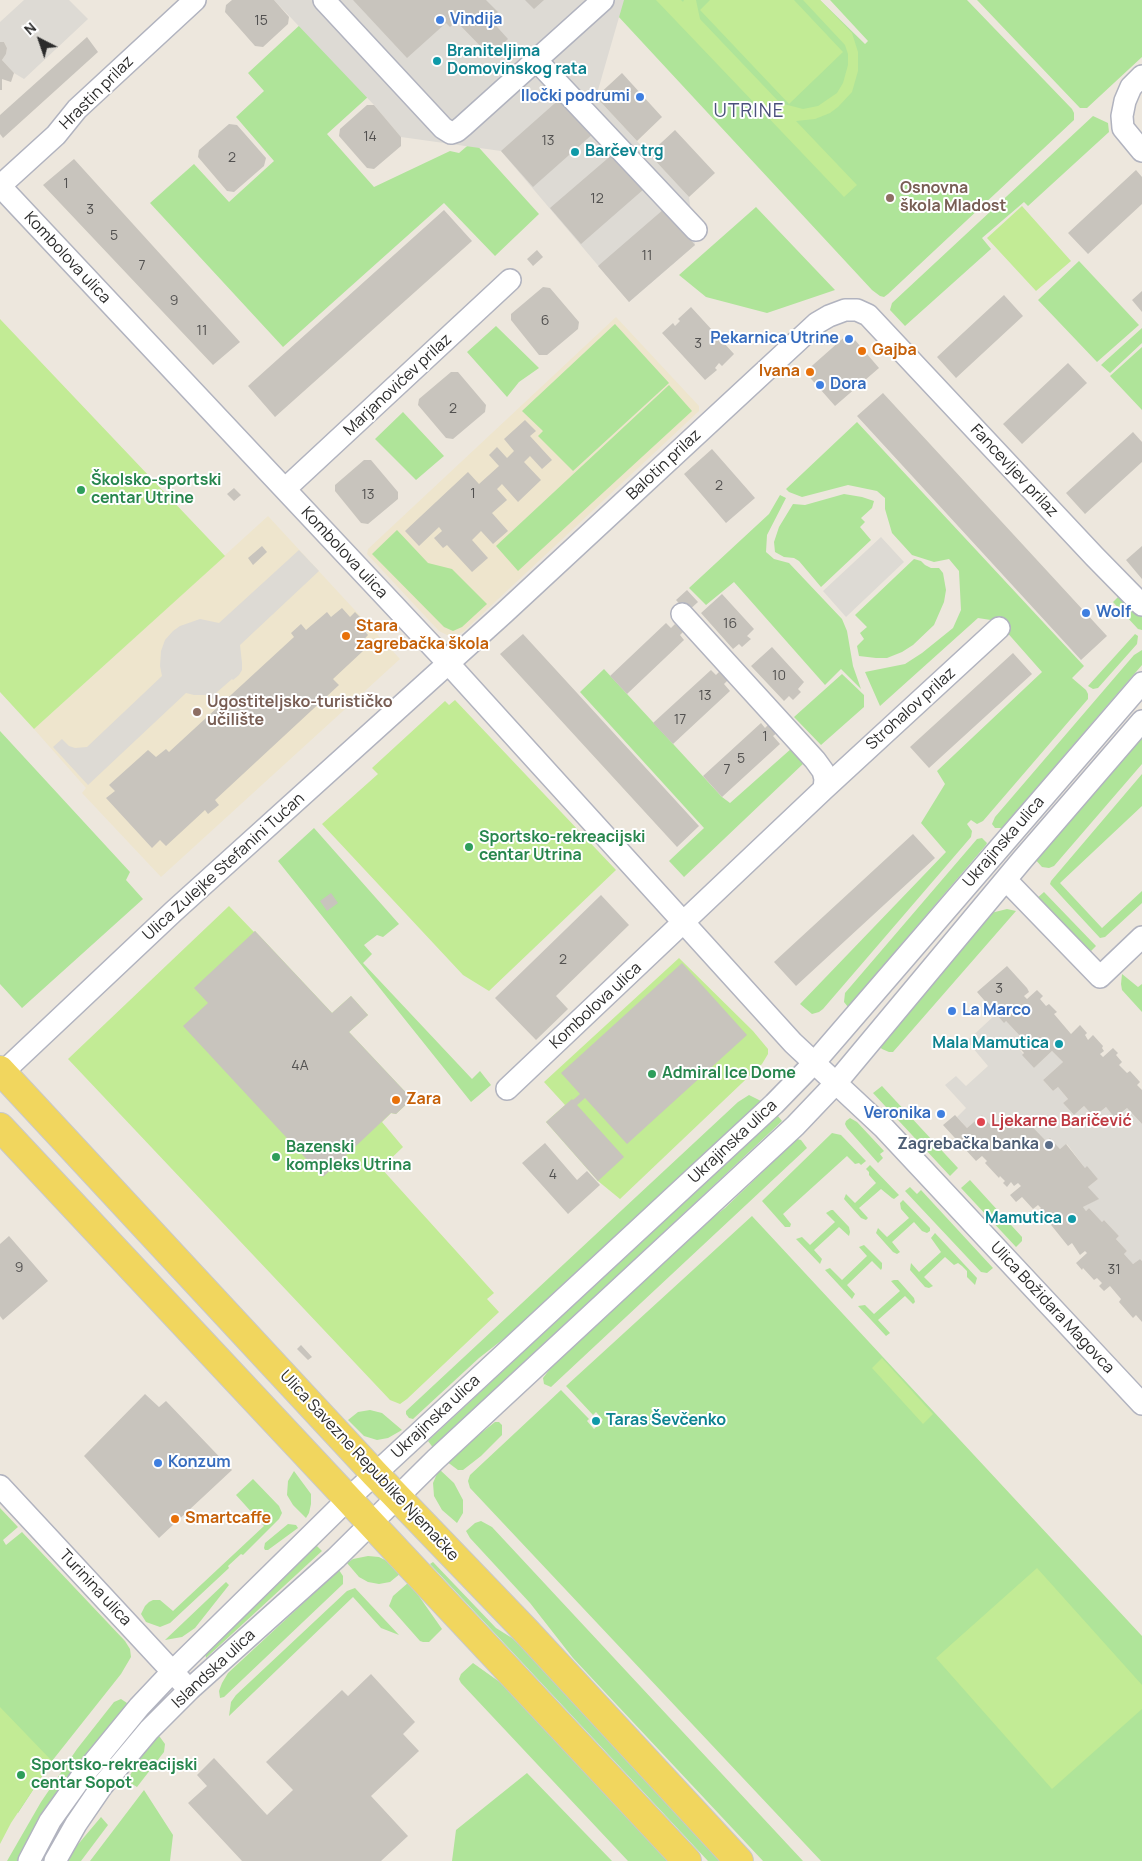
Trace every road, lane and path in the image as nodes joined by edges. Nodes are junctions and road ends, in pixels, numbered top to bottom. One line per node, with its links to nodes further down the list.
1 (195, 0): 7 (street, Hrastin prilaz)
2 (324, 0): 4 (street)
3 (603, 0): 4 (street)
4 (536, 60): 8 (street)
5 (1142, 76): 6 (street)
6 (1142, 151)
7 (0, 186): 11 (street, Kombolova ulica)
8 (696, 230)
9 (510, 280): 11 (street, Marjanovićev prilaz)
10 (888, 336): 12 (street, Fancevljev prilaz); 15 (street, Balotin prilaz)
11 (285, 489): 15 (street, Kombolova ulica)
12 (1142, 605)
13 (682, 614): 18 (street)
14 (999, 628): 18 (street, Strohalov prilaz)
15 (448, 663): 20 (street, Kombolova ulica); 23 (street, Ulica Zulejke Stefanini Tućan)
16 (1142, 683): 22 (street, Ukrajinska ulica)
17 (1142, 721): 19 (street, Ukrajinska ulica)
18 (824, 789): 20 (street, Strohalov prilaz)
19 (1006, 880): 21 (street); 24 (street, Ukrajinska ulica)
20 (685, 922): 22 (street, Kombolova ulica); 25 (street, Kombolova ulica)
21 (1142, 937)
22 (814, 1063): 24 (street, Ulica Božidara Magovca); 28 (street, Ukrajinska ulica)
23 (1, 1071): 28 (main road, Ulica Savezne Republike Njemačke)
24 (836, 1083): 27 (street, Ulica Božidara Magovca); 30 (street, Ukrajinska ulica)
25 (507, 1089)
26 (0, 1127): 31 (main road)
27 (1142, 1404)
28 (375, 1474): 30 (main road, Ulica Savezne Republike Njemačke); 31 (street, Ukrajinska ulica)
29 (0, 1486): 33 (street, Turinina ulica)
30 (398, 1498): 32 (street, Islandska ulica); 38 (main road, Ulica Savezne Republike Njemačke)
31 (348, 1499): 32 (main road); 33 (street, Islandska ulica)
32 (372, 1524): 34 (street, Islandska ulica); 37 (main road)
33 (172, 1672): 34 (street, Turinina ulica); 35 (street, Islandska ulica)
34 (190, 1689): 36 (street, Islandska ulica)
35 (28, 1861)
36 (54, 1861)
37 (687, 1861)
38 (739, 1861)

